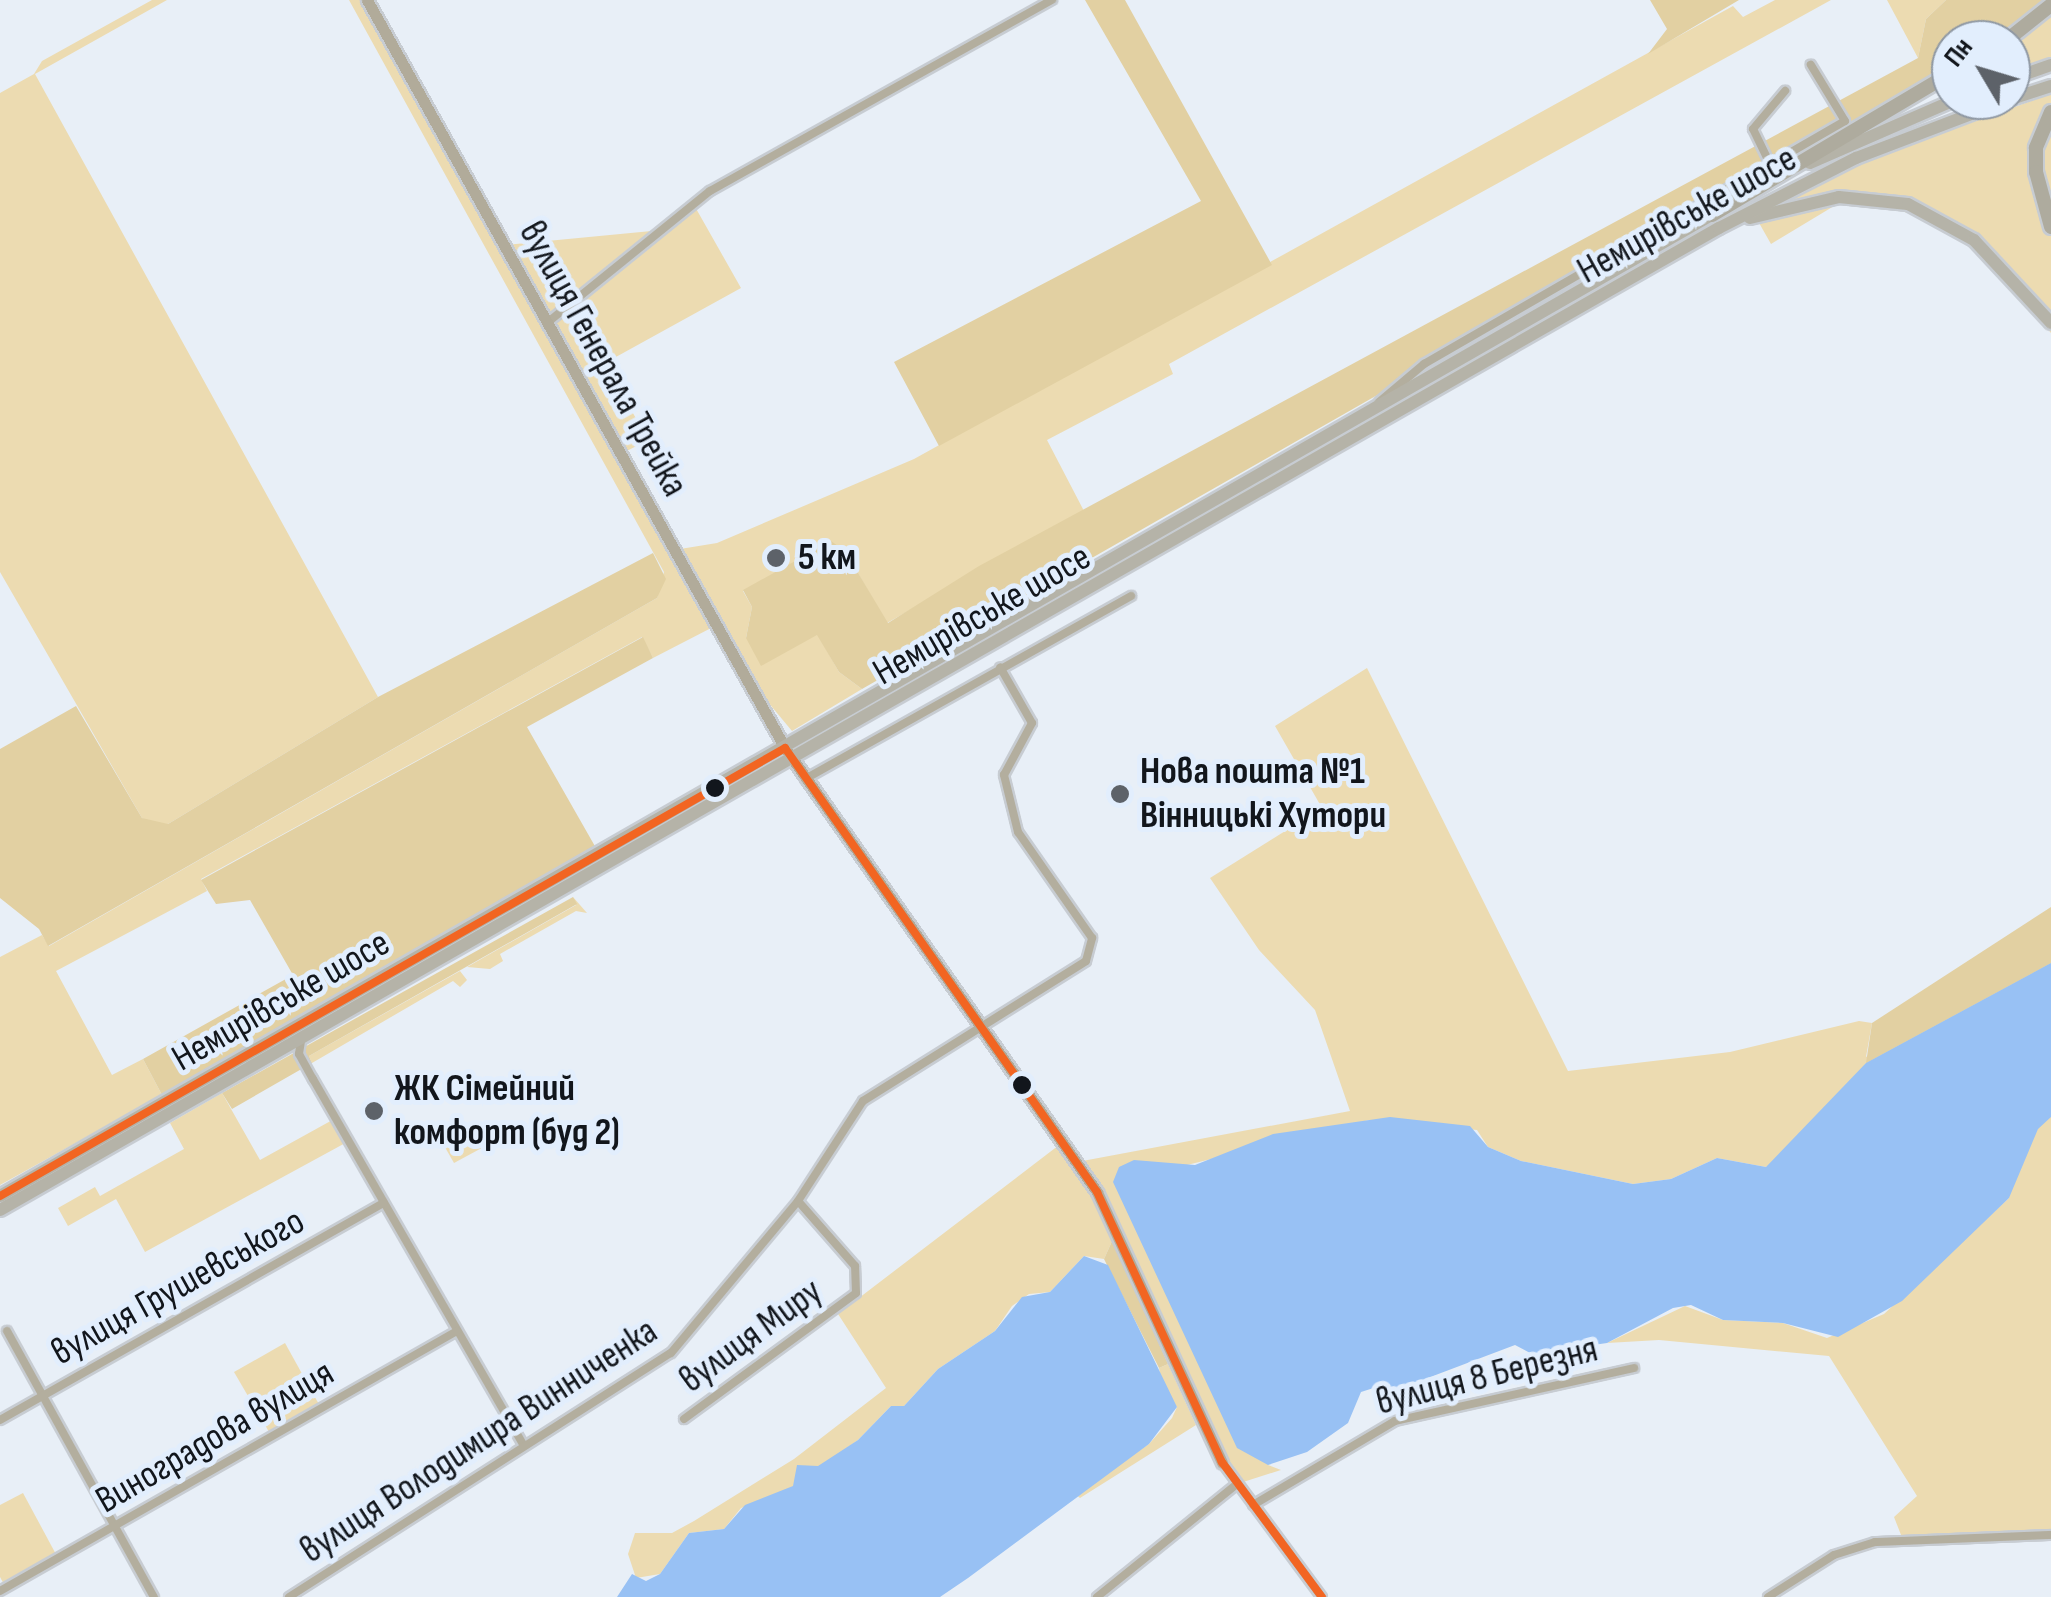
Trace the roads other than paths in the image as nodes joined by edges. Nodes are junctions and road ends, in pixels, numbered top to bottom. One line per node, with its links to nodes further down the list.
1 (368, 0): 14 (street, вулиця Генерала Трейка)
2 (1052, 0): 14 (street)
3 (2051, 5): 4 (highway)
4 (2031, 21)
5 (1812, 65): 11 (street)
6 (1931, 86): 12 (highway)
7 (1785, 91): 11 (street)
8 (1931, 112): 12 (main road, Немирівське шосе)
9 (2051, 112): 13 (highway)
10 (1957, 120): 12 (main road, Немирівське шосе)
11 (1771, 166): 16 (street)
12 (1716, 222): 15 (main road); 16 (main road, Немирівське шосе); 19 (main road, Немирівське шосе)
13 (2051, 227)
14 (548, 322): 19 (street, вулиця Генерала Трейка)
15 (2051, 323)
16 (1364, 416): 19 (main road, Немирівське шосе)
17 (1131, 596): 18 (street)
18 (1000, 667): 20 (street); 21 (street, вулиця Володимира Винниченка)
19 (789, 754): 20 (street, вулиця Генерала Трейка); 22 (main road, Немирівське шосе); 23 (main road, Немирівське шосе)
20 (804, 779): 21 (street, вулиця Генерала Трейка)
21 (982, 1030): 24 (street, вулиця Володимира Винниченка); 34 (street, вулиця Генерала Трейка)
22 (297, 1048): 25 (street); 26 (main road, Немирівське шосе)
23 (0, 1196)
24 (798, 1201): 32 (street, вулиця Миру); 33 (street, вулиця Володимира Винниченка)
25 (384, 1203): 28 (street); 30 (street, вулиця Грушевського)
26 (0, 1210)
27 (8, 1330): 30 (street)
28 (457, 1331): 33 (street); 37 (street, Виноградова вулиця)
29 (1634, 1368): 36 (street, вулиця 8 Березня)
30 (42, 1395): 31 (street, вулиця Грушевського); 37 (street)
31 (0, 1420)
32 (684, 1420)
33 (523, 1444): 42 (street, вулиця Володимира Винниченка)
34 (1222, 1462): 35 (street)
35 (1237, 1484): 36 (street); 43 (street)
36 (1253, 1505): 44 (street)
37 (115, 1526): 39 (street, Виноградова вулиця); 41 (street)
38 (2051, 1535): 40 (street)
39 (0, 1591)
40 (1772, 1596)
41 (154, 1597)
42 (289, 1597)
43 (1097, 1597)
44 (1322, 1597)

